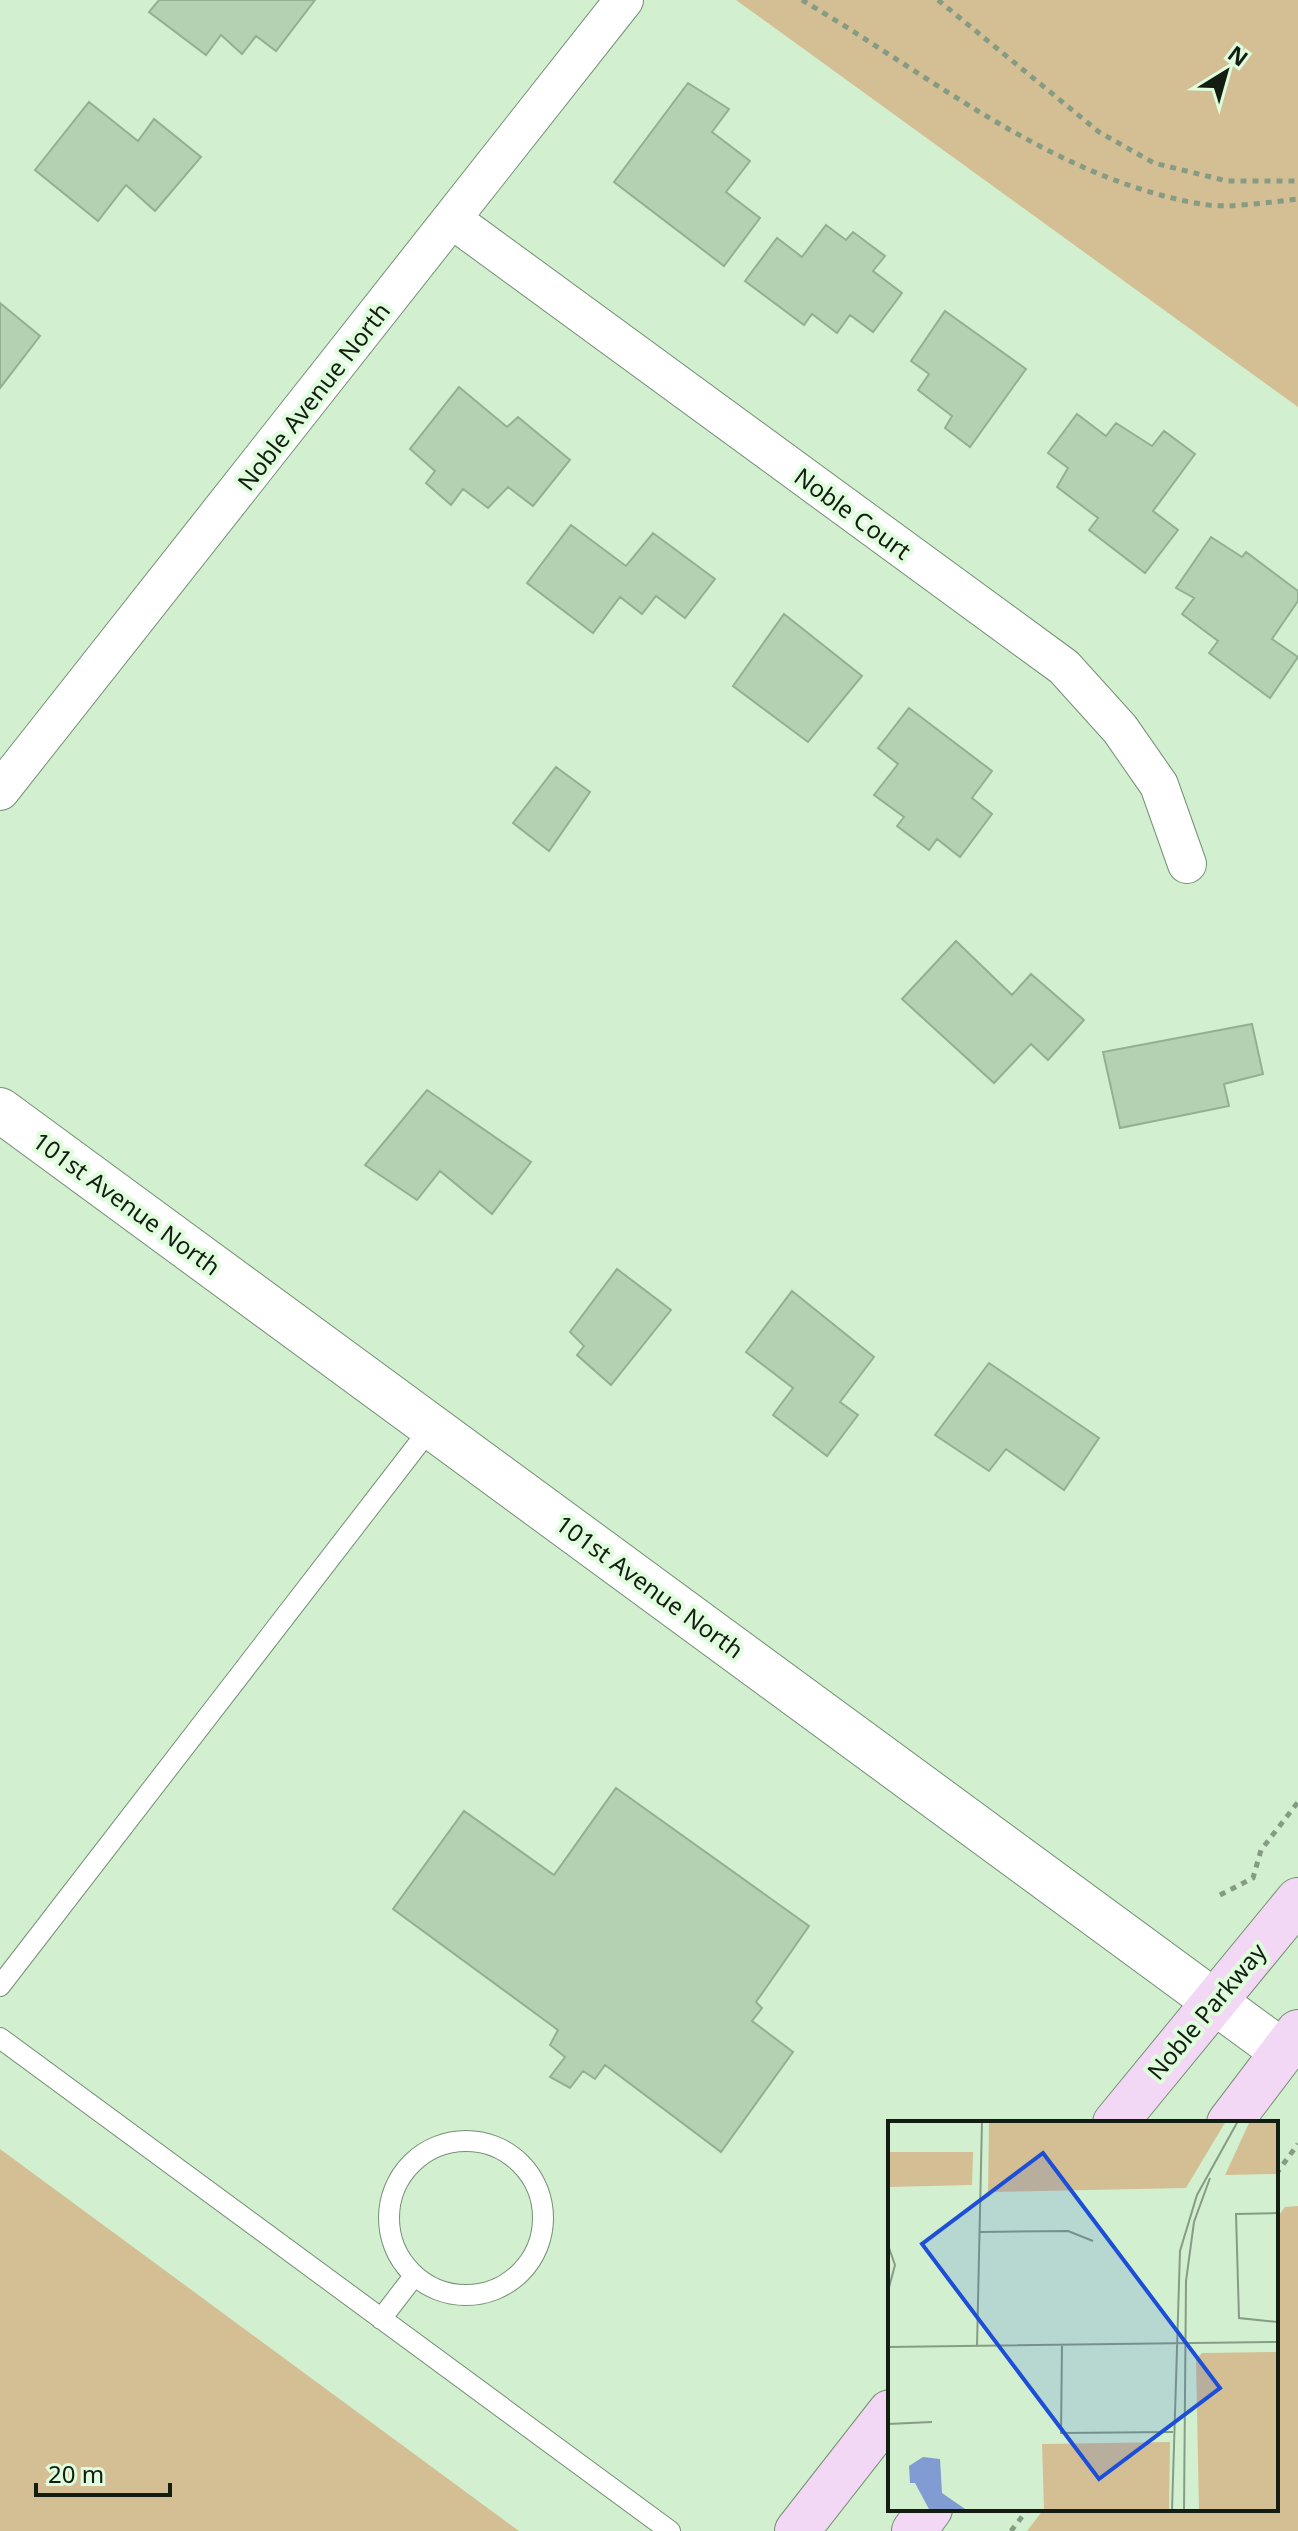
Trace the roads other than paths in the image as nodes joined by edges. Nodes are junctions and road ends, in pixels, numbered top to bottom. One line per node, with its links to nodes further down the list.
1 (624, 0): 2 (street, Noble Avenue North)
2 (453, 220): 3 (street, Noble Avenue North); 4 (street, Noble Court)
3 (0, 791)
4 (1187, 864)
5 (0, 1110): 6 (street, 101st Avenue North)
6 (432, 1426): 8 (lane); 9 (street, 101st Avenue North)
7 (1298, 1900): 9 (main road, Noble Parkway)
8 (0, 1986)
9 (1213, 2002): 11 (street, 101st Avenue North); 12 (main road, Noble Parkway)
10 (0, 2038): 15 (lane)
11 (1293, 2049): 13 (main road)
12 (1117, 2121)
13 (1231, 2121)
14 (414, 2276): 14 (lane); 15 (lane)
15 (381, 2319): 18 (lane)
16 (888, 2415): 19 (main road)
17 (929, 2511): 20 (main road)
18 (670, 2531)
19 (797, 2531)
20 (914, 2531)

